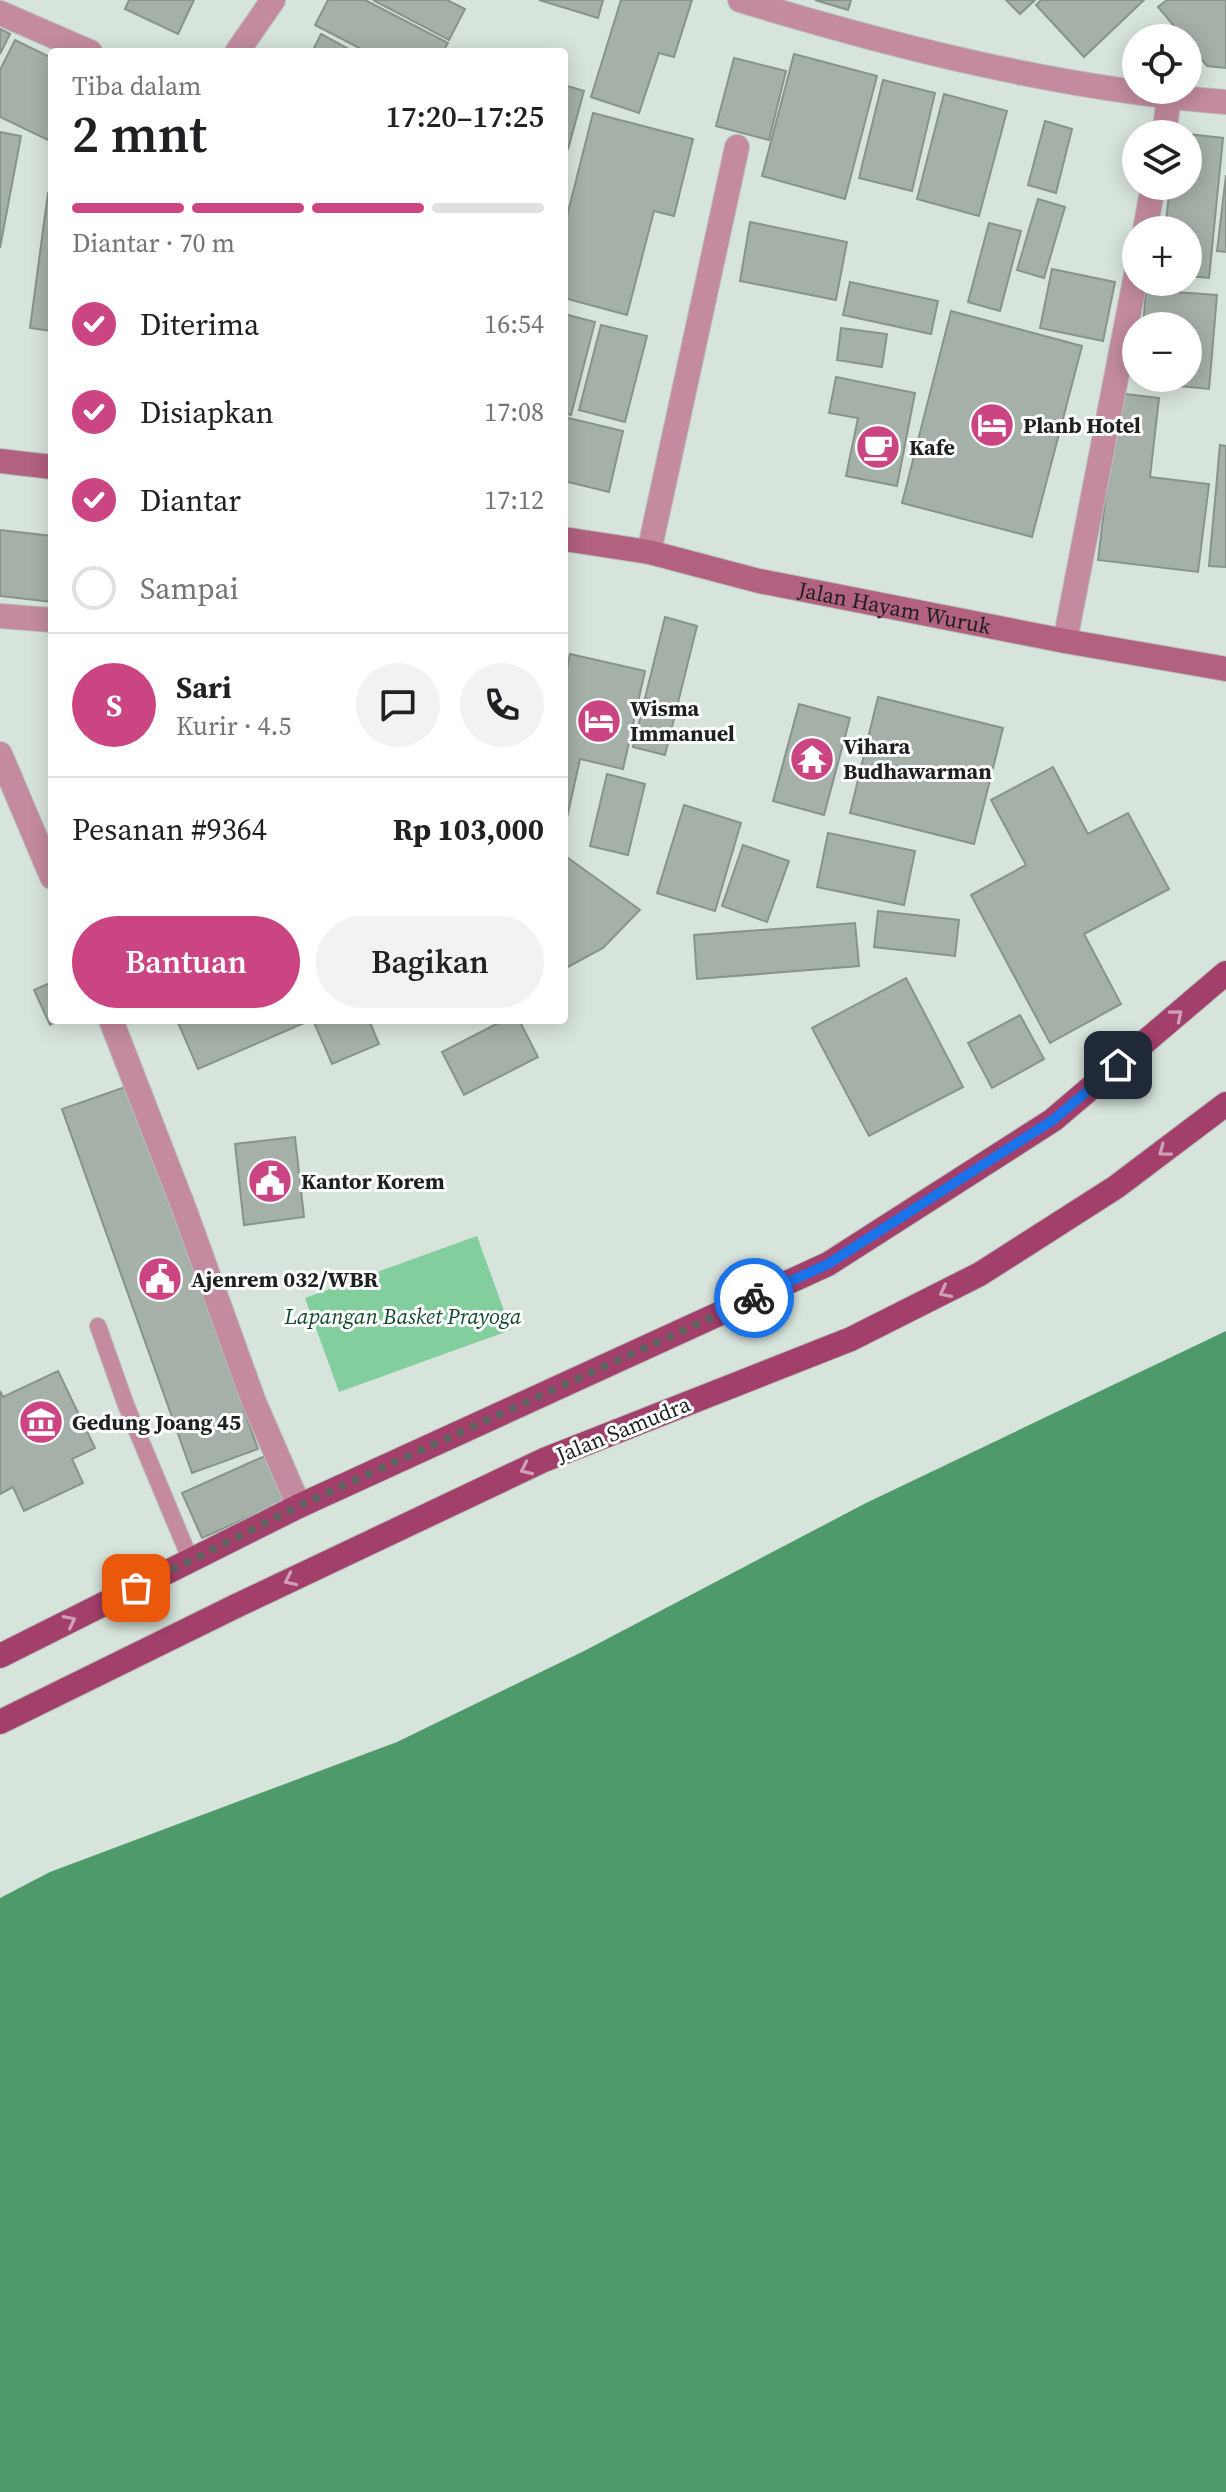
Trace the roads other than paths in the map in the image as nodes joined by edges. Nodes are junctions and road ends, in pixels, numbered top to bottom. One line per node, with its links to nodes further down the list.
1 (273, 0): 5 (street)
2 (740, 0): 6 (street)
3 (0, 13): 4 (street)
4 (81, 48)
5 (240, 48)
6 (1122, 90)
7 (1202, 100): 8 (street)
8 (1226, 102)
9 (737, 147): 14 (street)
10 (1132, 296): 17 (street)
11 (0, 461): 12 (main road)
12 (48, 467)
13 (568, 540): 14 (main road, Jalan Hayam Wuruk)
14 (649, 552): 17 (main road, Jalan Hayam Wuruk)
15 (0, 616): 16 (street)
16 (48, 620)
17 (1065, 641): 18 (main road, Jalan Hayam Wuruk)
18 (1226, 669)
19 (0, 754): 20 (street)
20 (48, 868)
21 (1226, 973): 25 (main road, one-way to 21)
22 (113, 1024): 25 (street)
23 (1226, 1104): 28 (main road, Jalan Samudra, one-way to 28)
24 (98, 1326): 26 (lane)
25 (299, 1506): 26 (main road)
26 (191, 1561): 27 (main road, one-way to 26)
27 (0, 1656)
28 (0, 1722)

